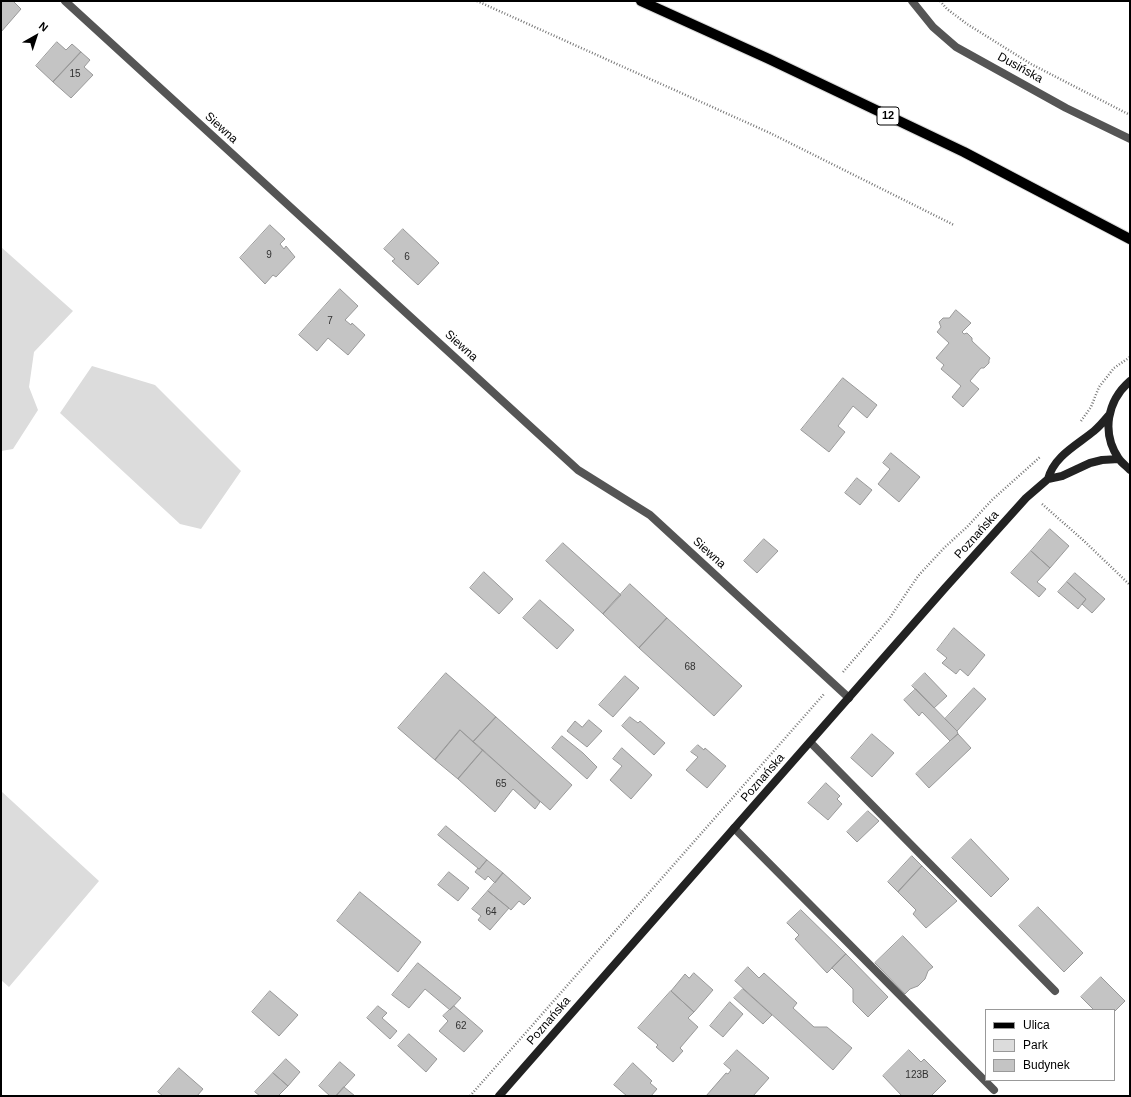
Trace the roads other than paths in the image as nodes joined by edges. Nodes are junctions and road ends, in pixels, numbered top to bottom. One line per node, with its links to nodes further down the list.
1 (64, 1): 11 (street, Siewna)
2 (641, 1): 5 (main road, 12)
3 (912, 1): 4 (street, Dusińska)
4 (1130, 139)
5 (1130, 239)
6 (1130, 381): 7 (street)
7 (1109, 415): 8 (street); 10 (street, Poznańska)
8 (1119, 459): 9 (street); 10 (street, Poznańska)
9 (1130, 470)
10 (1048, 479): 11 (street, Poznańska)
11 (849, 698): 12 (street, Poznańska)
12 (810, 742): 13 (street, Poznańska); 14 (street)
13 (734, 828): 15 (street); 18 (street, Poznańska)
14 (1055, 991)
15 (985, 1081)
16 (985, 1081): 17 (street)
17 (994, 1090)
18 (499, 1096)

